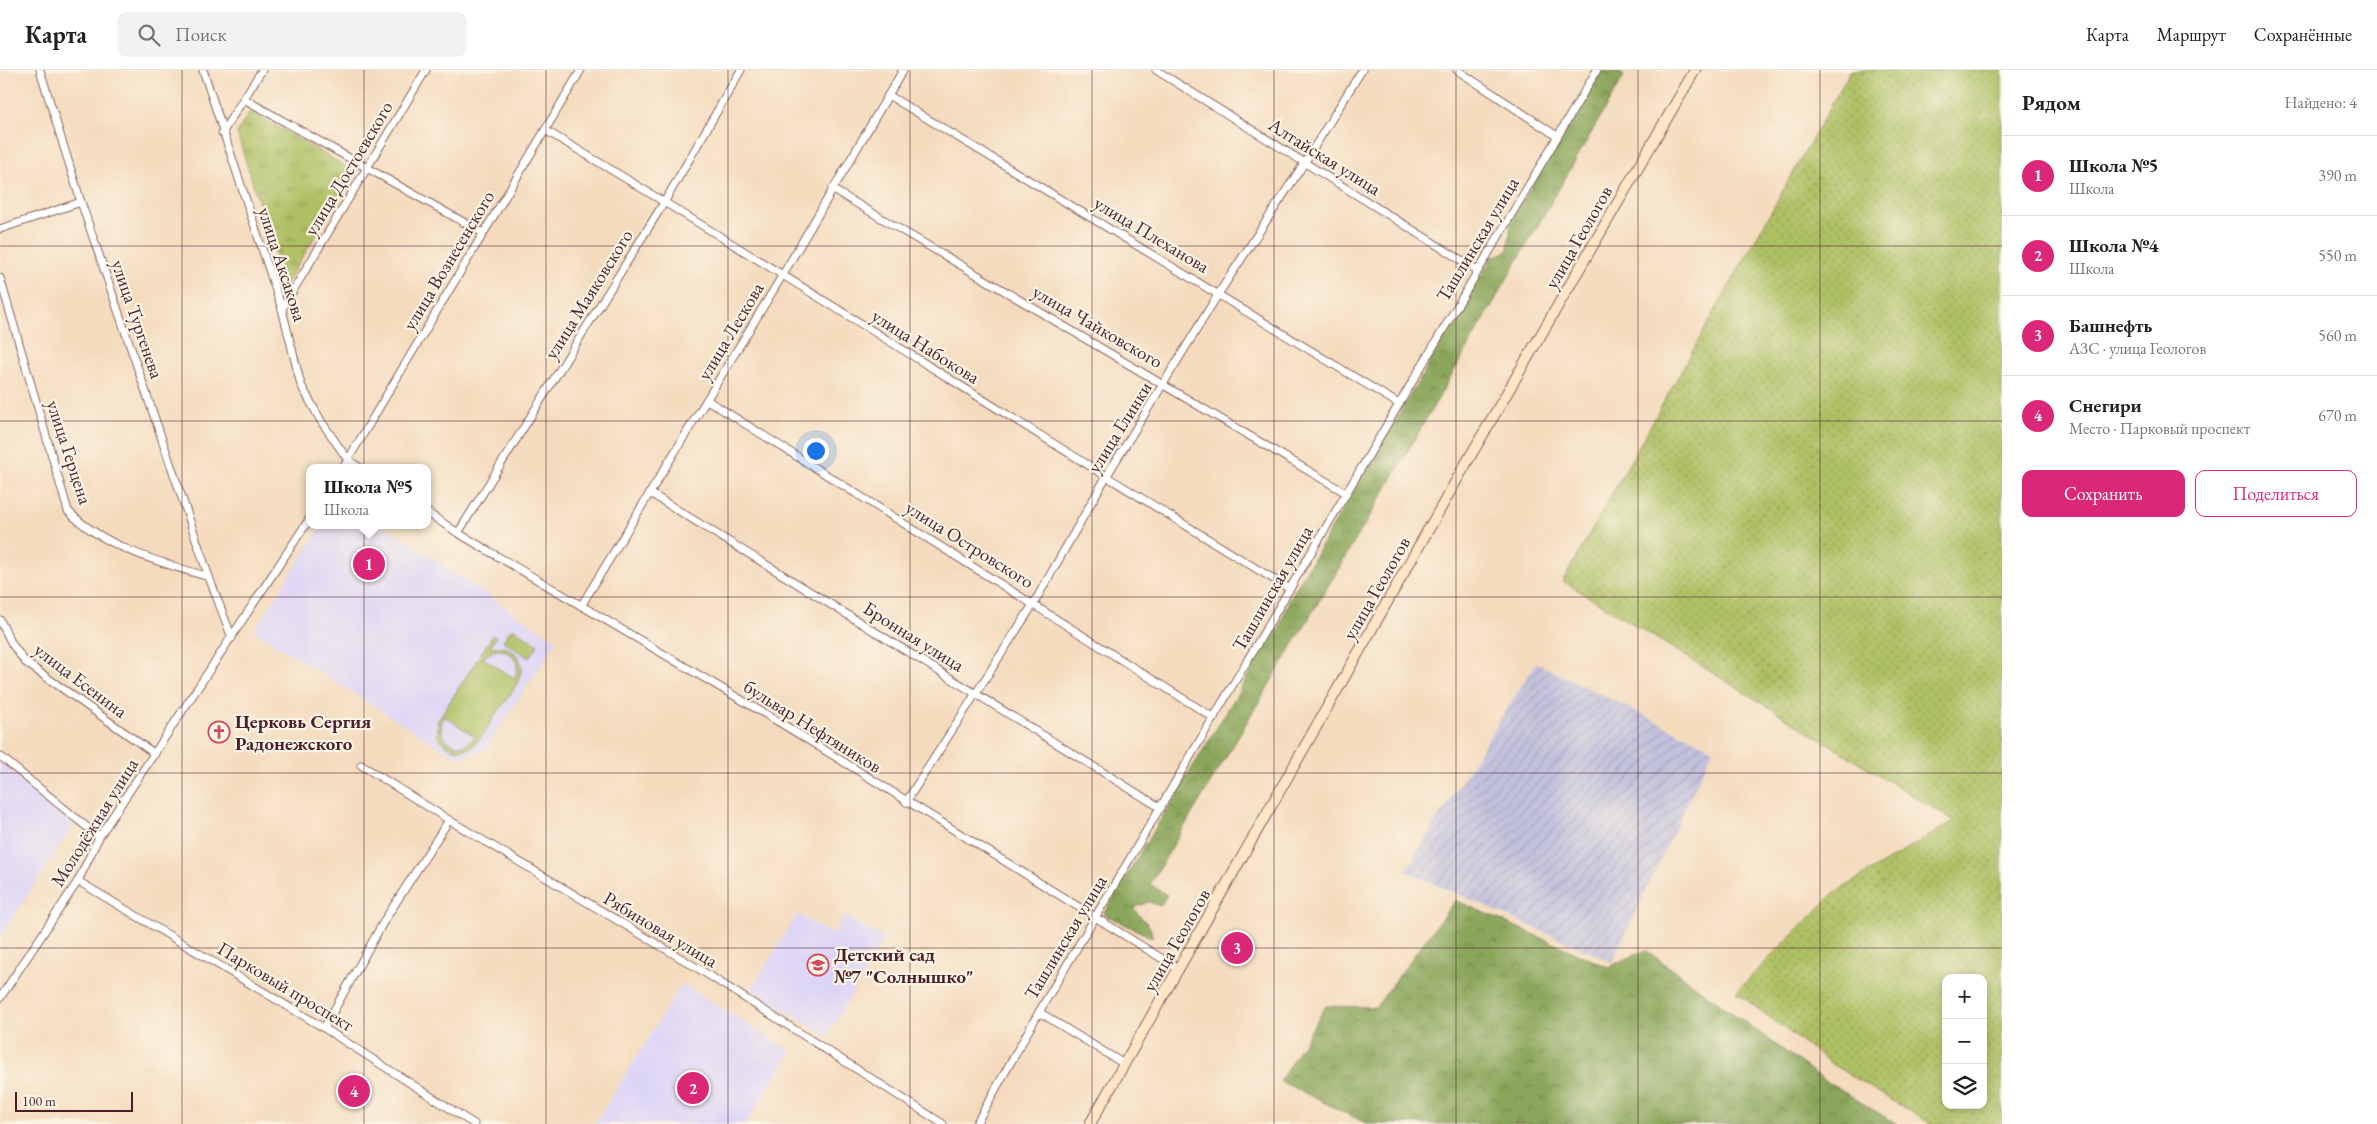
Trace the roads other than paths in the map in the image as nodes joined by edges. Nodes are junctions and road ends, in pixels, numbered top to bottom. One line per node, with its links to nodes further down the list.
1 (40, 70): 21 (street, улица Тургенева)
2 (203, 70): 16 (street, улица Аксакова)
3 (262, 70): 14 (street)
4 (426, 70): 19 (street, улица Достоевского)
5 (581, 70): 15 (street, улица Вознесенского)
6 (741, 70): 22 (street, улица Маяковского)
7 (903, 70): 13 (street, улица Лескова)
8 (1156, 70): 18 (street, Алтайская улица)
9 (1362, 70): 18 (street, улица Глинки)
10 (1457, 70): 17 (street)
11 (1597, 70): 17 (street, Ташлинская улица)
12 (1695, 70): 59 (main road, улица Геологов)
13 (888, 94): 20 (street, улица Лескова); 28 (street, улица Плеханова)
14 (244, 99): 16 (street); 19 (street)
15 (544, 130): 22 (street, улица Набокова); 24 (street, улица Вознесенского)
16 (222, 134): 29 (street, улица Аксакова)
17 (1557, 136): 25 (street, Ташлинская улица)
18 (1305, 162): 25 (street, Алтайская улица); 28 (street, улица Глинки)
19 (368, 168): 24 (street); 29 (street, улица Достоевского)
20 (832, 189): 26 (street, улица Лескова); 30 (street, улица Чайковского)
21 (81, 202): 23 (street); 42 (street, улица Тургенева)
22 (665, 202): 26 (street, улица Набокова); 41 (street, улица Маяковского)
23 (0, 229)
24 (483, 233): 33 (street, улица Вознесенского)
25 (1477, 270): 32 (street, Ташлинская улица)
26 (782, 276): 31 (street, улица Лескова); 36 (street, улица Набокова)
27 (0, 278): 42 (street, улица Герцена)
28 (1219, 294): 30 (street, улица Глинки); 32 (street, улица Плеханова)
29 (282, 309): 33 (street, улица Аксакова)
30 (1164, 384): 36 (street, улица Глинки); 38 (street, улица Чайковского)
31 (707, 400): 37 (street, улица Лескова); 44 (street, улица Островского)
32 (1399, 404): 38 (street, Ташлинская улица)
33 (348, 460): 34 (street, улица Вознесенского); 35 (street)
34 (346, 464)
35 (354, 464)
36 (1106, 477): 43 (street, улица Набокова); 44 (street, улица Глинки)
37 (650, 493): 45 (street, улица Лескова); 48 (street, Бронная улица)
38 (1346, 493): 43 (street, Ташлинская улица)
39 (431, 515): 41 (street, бульвар Нефтяников)
40 (306, 524): 47 (street)
41 (458, 533): 45 (street, бульвар Нефтяников)
42 (208, 578): 47 (street)
43 (1290, 589): 49 (street, Ташлинская улица)
44 (1034, 603): 48 (street, улица Глинки); 49 (street, улица Островского)
45 (581, 606): 53 (street, бульвар Нефтяников)
46 (0, 620): 50 (street, улица Есенина)
47 (232, 638): 50 (street, Молодёжная улица)
48 (977, 693): 53 (street, улица Глинки); 54 (street, Бронная улица)
49 (1214, 718): 54 (street, Ташлинская улица)
50 (155, 754): 56 (street, Молодёжная улица)
51 (0, 756): 56 (street)
52 (361, 765): 55 (street, Рябиновая улица)
53 (906, 802): 58 (street, бульвар Нефтяников)
54 (1161, 808): 58 (street, Ташлинская улица)
55 (448, 820): 62 (street); 65 (street, Рябиновая улица)
56 (99, 837): 57 (street, Молодёжная улица)
57 (78, 881): 60 (street, Молодёжная улица); 62 (street, Парковый проспект)
58 (1096, 918): 59 (street, бульвар Нефтяников); 61 (street, Ташлинская улица)
59 (1179, 969): 63 (main road, улица Геологов)
60 (0, 998)
61 (1039, 1012): 63 (street); 66 (street, Ташлинская улица)
62 (324, 1028): 64 (street, Парковый проспект)
63 (1124, 1064): 67 (main road, улица Геологов)
64 (474, 1124)
65 (943, 1124)
66 (976, 1124)
67 (1090, 1124)

